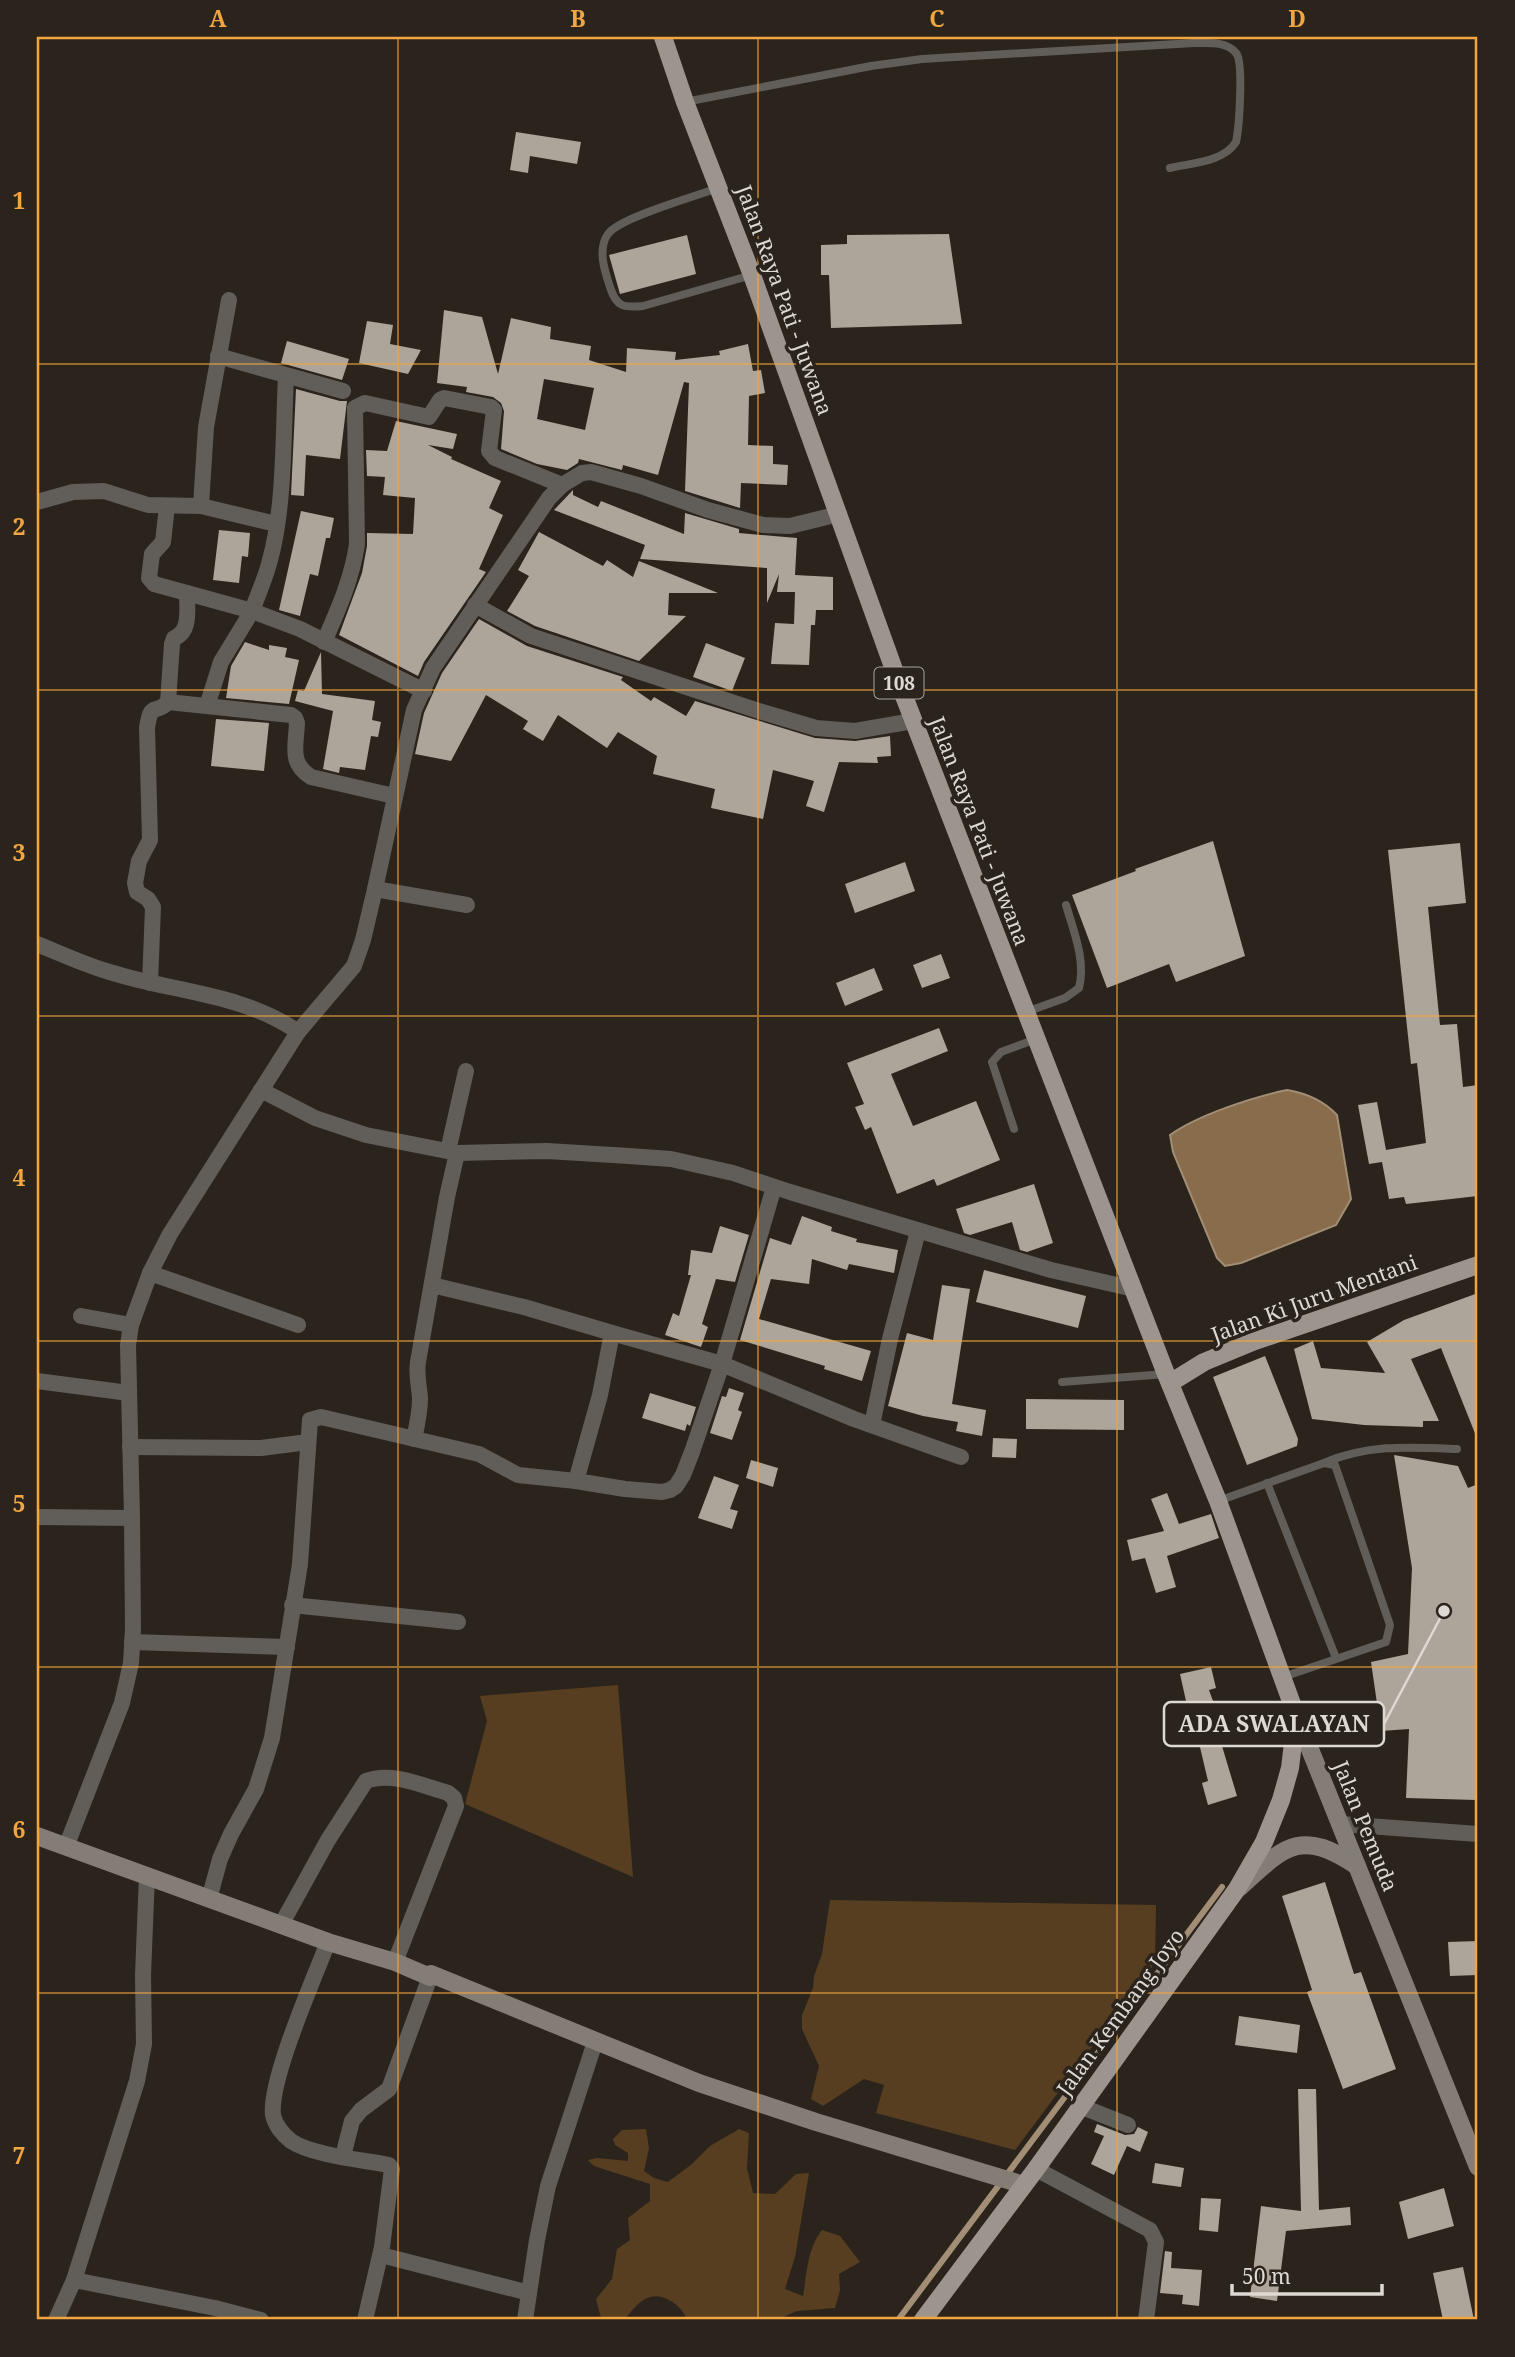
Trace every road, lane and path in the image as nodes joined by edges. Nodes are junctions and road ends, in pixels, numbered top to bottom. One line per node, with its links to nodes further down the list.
1 (663, 37): 2 (main road, Jalan Raya Pati - Juwana / 108)
2 (685, 102): 3 (lane); 4 (main road, Jalan Raya Pati - Juwana / 108)
3 (1170, 168)
4 (719, 187): 5 (main road, Jalan Raya Pati - Juwana / 108); 5 (lane)
5 (752, 275): 14 (main road, Jalan Raya Pati - Juwana / 108)
6 (229, 300): 7 (street)
7 (218, 356): 8 (street); 13 (street)
8 (286, 377): 9 (street); 15 (street)
9 (343, 391)
10 (562, 485): 14 (street); 17 (street); 19 (street)
11 (37, 502): 12 (street)
12 (167, 506): 13 (street); 16 (street)
13 (201, 506): 15 (street)
14 (839, 514): 23 (main road, Jalan Raya Pati - Juwana / 108)
15 (276, 524): 18 (street)
16 (187, 593): 18 (street); 21 (street)
17 (475, 606): 20 (street); 23 (street)
18 (252, 611): 19 (street); 22 (street)
19 (324, 642): 20 (street)
20 (424, 691): 24 (street)
21 (168, 702): 22 (street); 29 (street)
22 (207, 706): 24 (street)
23 (914, 721): 30 (main road, Jalan Raya Pati - Juwana / 108)
24 (394, 796): 25 (street)
25 (375, 889): 26 (street); 31 (street)
26 (467, 905)
27 (1066, 905): 30 (lane)
28 (37, 944): 29 (street)
29 (150, 983): 31 (street)
30 (1026, 1012): 32 (main road, Jalan Raya Pati - Juwana / 108)
31 (298, 1032): 34 (street)
32 (1036, 1039): 35 (lane); 42 (main road, Jalan Raya Pati - Juwana / 108)
33 (466, 1071): 36 (street)
34 (261, 1090): 36 (street); 40 (street)
35 (1014, 1129)
36 (452, 1152): 37 (street); 41 (street)
37 (774, 1187): 38 (street); 47 (street)
38 (918, 1231): 42 (street); 52 (street)
39 (1478, 1265): 48 (main road, Jalan Ki Juru Mentani)
40 (150, 1273): 44 (street); 45 (street)
41 (432, 1285): 46 (street); 53 (street)
42 (1134, 1289): 48 (main road, Jalan Raya Pati - Juwana / 108)
43 (82, 1316): 44 (street)
44 (131, 1325): 51 (street)
45 (298, 1325)
46 (612, 1333): 47 (street); 59 (street)
47 (722, 1364): 52 (street); 59 (street)
48 (1168, 1378): 50 (lane); 61 (main road, Jalan Pemuda)
49 (37, 1381): 51 (street)
50 (1062, 1382)
51 (129, 1393): 55 (street)
52 (872, 1425): 57 (street)
53 (414, 1440): 54 (street); 59 (street)
54 (308, 1442): 55 (street); 64 (street)
55 (130, 1447): 63 (street)
56 (1457, 1449): 58 (lane)
57 (961, 1457)
58 (1324, 1463): 60 (lane); 68 (lane)
59 (576, 1481)
60 (1267, 1483): 61 (lane); 68 (lane)
61 (1218, 1501): 69 (main road, Jalan Pemuda)
62 (37, 1517): 63 (street)
63 (132, 1518): 66 (street)
64 (292, 1605): 65 (street); 67 (street)
65 (458, 1622)
66 (132, 1642): 67 (street); 74 (street)
67 (287, 1647): 78 (street)
68 (1336, 1658): 69 (lane)
69 (1283, 1676): 70 (main road, Jalan Pemuda)
70 (1292, 1704): 71 (street, Jalan Pemuda); 77 (main road, Jalan Kembang Joyo)
71 (1340, 1824): 72 (street); 75 (street, Jalan Pemuda)
72 (1478, 1833)
73 (37, 1836): 74 (street)
74 (66, 1847): 76 (street)
75 (1357, 1866): 77 (street); 86 (street, Jalan Pemuda)
76 (147, 1875): 78 (street); 92 (street)
77 (1237, 1889): 84 (main road, Jalan Kembang Joyo)
78 (209, 1899): 79 (street)
79 (281, 1925): 80 (street); 81 (street)
80 (328, 1942): 81 (street); 87 (street)
81 (395, 1962): 82 (street)
82 (430, 1977): 83 (street); 87 (street)
83 (595, 2042): 90 (street); 93 (street)
84 (1080, 2106): 85 (street); 89 (main road, Jalan Kembang Joyo)
85 (1128, 2125)
86 (1473, 2142): 88 (street, Jalan Pemuda)
87 (343, 2156): 91 (street)
88 (1478, 2168)
89 (1036, 2169): 90 (main road, Jalan Kembang Joyo); 99 (street)
90 (1019, 2183): 98 (main road, Jalan Kembang Joyo)
91 (381, 2255): 93 (street); 96 (street)
92 (74, 2280): 94 (street); 95 (street)
93 (529, 2293): 97 (street)
94 (56, 2320)
95 (261, 2320)
96 (365, 2320)
97 (525, 2320)
98 (923, 2320)
99 (1146, 2320)

